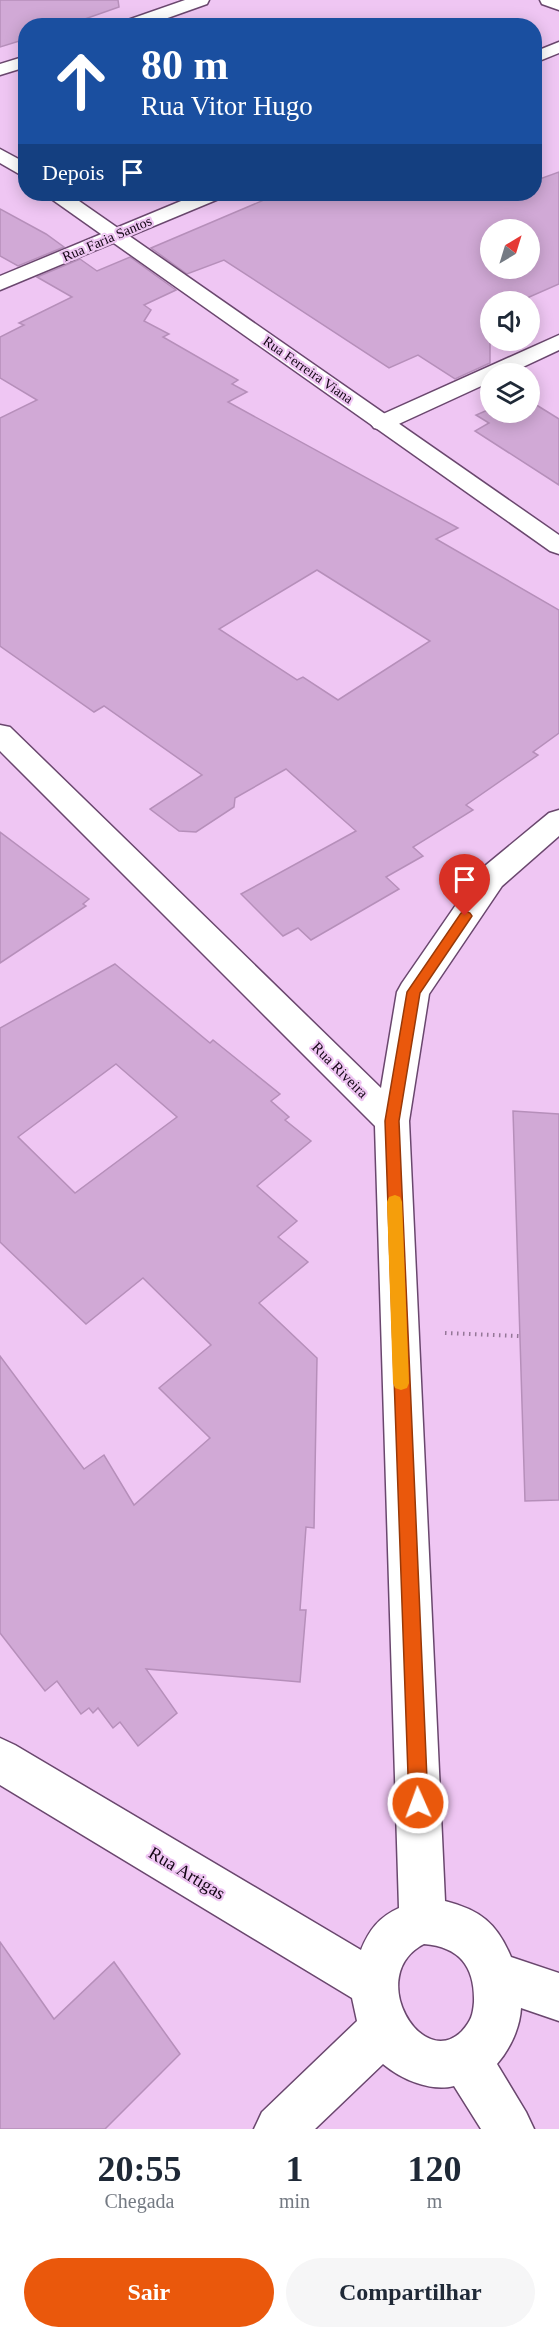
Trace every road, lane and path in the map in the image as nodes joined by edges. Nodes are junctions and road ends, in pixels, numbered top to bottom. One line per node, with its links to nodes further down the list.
1 (201, 0): 4 (street)
2 (548, 0): 3 (street)
3 (559, 5)
4 (150, 18)
5 (559, 47): 6 (street)
6 (542, 54)
7 (18, 64): 8 (street)
8 (0, 70)
9 (0, 155): 10 (street)
10 (18, 167)
11 (67, 201): 13 (street, Rua Ferreira Viana)
12 (197, 201): 13 (street, Rua Faria Santos)
13 (117, 235): 14 (street, Rua Faria Santos); 16 (street, Rua Ferreira Viana)
14 (0, 284)
15 (559, 342): 16 (street)
16 (382, 423): 17 (street, Rua Ferreira Viana)
17 (559, 546)
18 (0, 734): 20 (street, Rua Riveira)
19 (559, 820): 20 (street)
20 (392, 1121): 21 (street)
21 (399, 1331): 22 (path); 24 (street)
22 (519, 1336)
23 (0, 1760): 27 (street, Rua Artigas)
24 (423, 1922): 25 (street); 27 (street)
25 (495, 1975): 26 (street); 28 (street)
26 (559, 1997)
27 (380, 2007): 28 (street); 29 (street)
28 (465, 2058): 30 (street)
29 (279, 2129)
30 (509, 2129)

